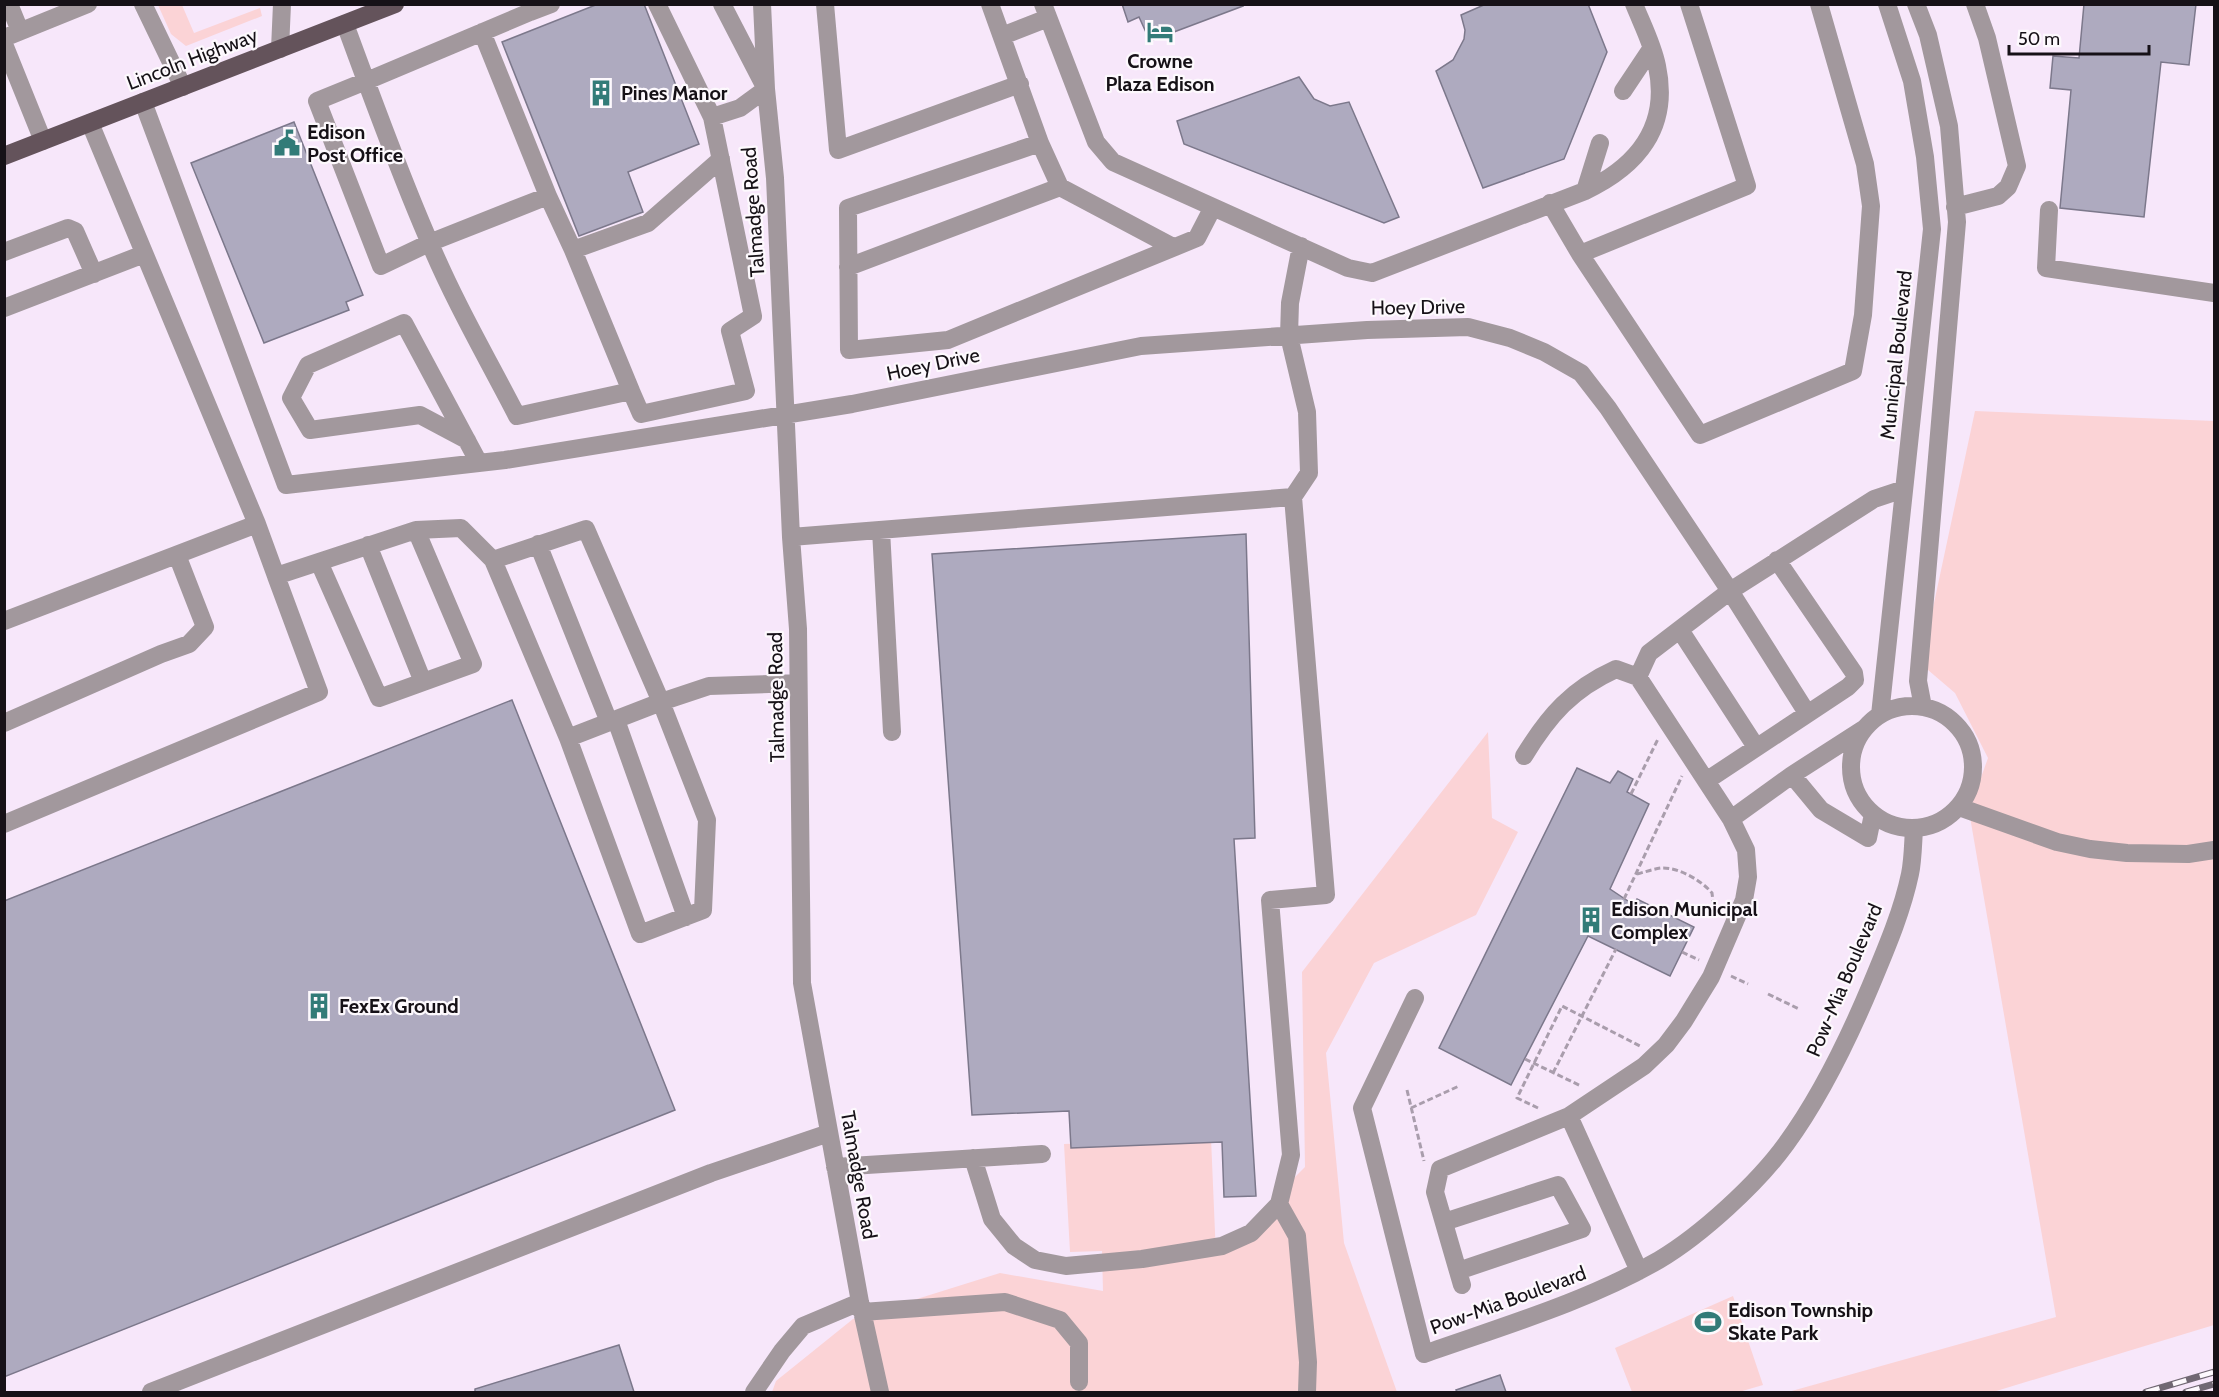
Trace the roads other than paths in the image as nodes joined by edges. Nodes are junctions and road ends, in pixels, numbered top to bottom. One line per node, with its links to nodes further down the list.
1 (9, 4): 22 (street)
2 (88, 4): 22 (street)
3 (143, 4): 30 (street)
4 (282, 4): 25 (street)
5 (395, 4): 20 (main road, Lincoln Highway)
6 (551, 4): 18 (street)
7 (657, 4): 34 (street)
8 (722, 4): 31 (street, Talmadge Road)
9 (762, 4): 31 (street)
10 (825, 4): 29 (street)
11 (990, 4): 23 (street)
12 (1689, 4): 54 (street)
13 (1819, 4): 54 (street)
14 (1887, 4): 64 (street, Municipal Boulevard)
15 (1916, 4): 46 (street)
16 (1975, 4): 46 (street)
17 (1641, 7): 26 (street)
18 (529, 8): 21 (street)
19 (1045, 11): 23 (street); 45 (street)
20 (345, 24): 25 (main road, Lincoln Highway); 28 (street)
21 (482, 32): 28 (street); 43 (street)
22 (12, 34)
23 (1002, 36): 29 (street)
24 (4, 44): 27 (street)
25 (280, 49): 30 (main road, Lincoln Highway)
26 (1652, 49): 32 (street); 42 (street)
27 (11, 81): 36 (street)
28 (366, 81): 48 (street); 48 (street)
29 (1020, 84): 37 (street)
30 (183, 87): 33 (main road, Lincoln Highway)
31 (766, 89): 34 (street); 61 (street, Talmadge Road)
32 (1623, 91)
33 (143, 102): 35 (main road, Lincoln Highway); 63 (street, Hoey Drive)
34 (712, 117): 40 (street)
35 (90, 123): 36 (main road, Lincoln Highway); 53 (street)
36 (43, 141): 39 (main road, Lincoln Highway)
37 (1040, 143): 41 (street); 55 (street)
38 (1600, 143): 42 (street)
39 (4, 156)
40 (721, 159): 51 (street); 60 (street)
41 (1060, 187): 50 (street); 55 (street)
42 (1585, 191): 44 (street)
43 (548, 196): 48 (street); 51 (street)
44 (1550, 203): 49 (street); 54 (street)
45 (1213, 207): 49 (street); 50 (street)
46 (1955, 207): 84 (street)
47 (2049, 210): 57 (street)
48 (429, 243): 60 (street)
49 (1301, 246): 59 (street)
50 (1173, 247): 55 (street)
51 (573, 250): 60 (street)
52 (4, 252): 56 (street)
53 (144, 254): 56 (street); 66 (street)
54 (1580, 254)
55 (848, 267)
56 (94, 274): 58 (street)
57 (2214, 293)
58 (4, 308)
59 (1289, 336): 61 (street, Hoey Drive); 65 (street); 77 (street, Hoey Drive)
60 (631, 391)
61 (787, 414): 63 (street, Hoey Drive); 69 (street, Talmadge Road)
62 (467, 440): 62 (street); 63 (street)
63 (479, 463)
64 (1904, 489): 74 (street); 86 (street, Municipal Boulevard)
65 (1293, 497): 68 (street); 109 (street)
66 (257, 524): 72 (street); 76 (street)
67 (416, 530): 71 (street); 73 (street); 81 (street)
68 (881, 530): 69 (street); 90 (street)
69 (791, 537): 82 (street, Talmadge Road)
70 (538, 544): 73 (street); 83 (street); 87 (street)
71 (368, 545): 75 (street); 81 (street)
72 (177, 555): 78 (street); 88 (street)
73 (493, 560): 91 (street)
74 (1777, 560): 77 (street); 85 (street)
75 (319, 562): 76 (street); 81 (street)
76 (276, 576): 99 (street)
77 (1730, 591): 79 (street); 85 (street, Hoey Drive)
78 (4, 621)
79 (1680, 630): 80 (street); 92 (street)
80 (1638, 678): 93 (street); 95 (street)
81 (423, 682)
82 (798, 683): 83 (street); 105 (street, Talmadge Road)
83 (661, 702): 87 (street); 102 (street)
84 (1923, 707): 86 (street); 96 (street)
85 (1807, 713): 92 (street)
86 (1880, 715): 89 (street)
87 (612, 721): 91 (street); 102 (street)
88 (4, 723)
89 (1865, 728): 94 (street); 97 (street)
90 (892, 732)
91 (568, 738): 102 (street)
92 (1756, 747): 95 (street)
93 (1524, 756)
94 (1792, 776): 97 (street); 98 (street)
95 (1706, 782): 98 (street)
96 (1959, 807): 100 (street); 101 (street)
97 (1873, 814): 100 (street)
98 (1731, 819): 104 (street)
99 (4, 824)
100 (1914, 829): 111 (street, Pow-Mia Boulevard)
101 (2214, 850)
102 (686, 916)
103 (1415, 998): 111 (street, Pow-Mia Boulevard)
104 (1569, 1116): 110 (street); 111 (street)
105 (829, 1133): 108 (street, Talmadge Road); 114 (street)
106 (1042, 1154): 107 (street)
107 (973, 1158): 108 (street); 109 (street)
108 (835, 1167): 112 (street, Talmadge Road)
109 (1279, 1204): 117 (street)
110 (1444, 1222): 110 (street)
111 (1639, 1271)
112 (861, 1307): 113 (street); 115 (street); 116 (street, Talmadge Road)
113 (1079, 1382)
114 (151, 1392)
115 (754, 1392)
116 (880, 1392)
117 (1307, 1392)

